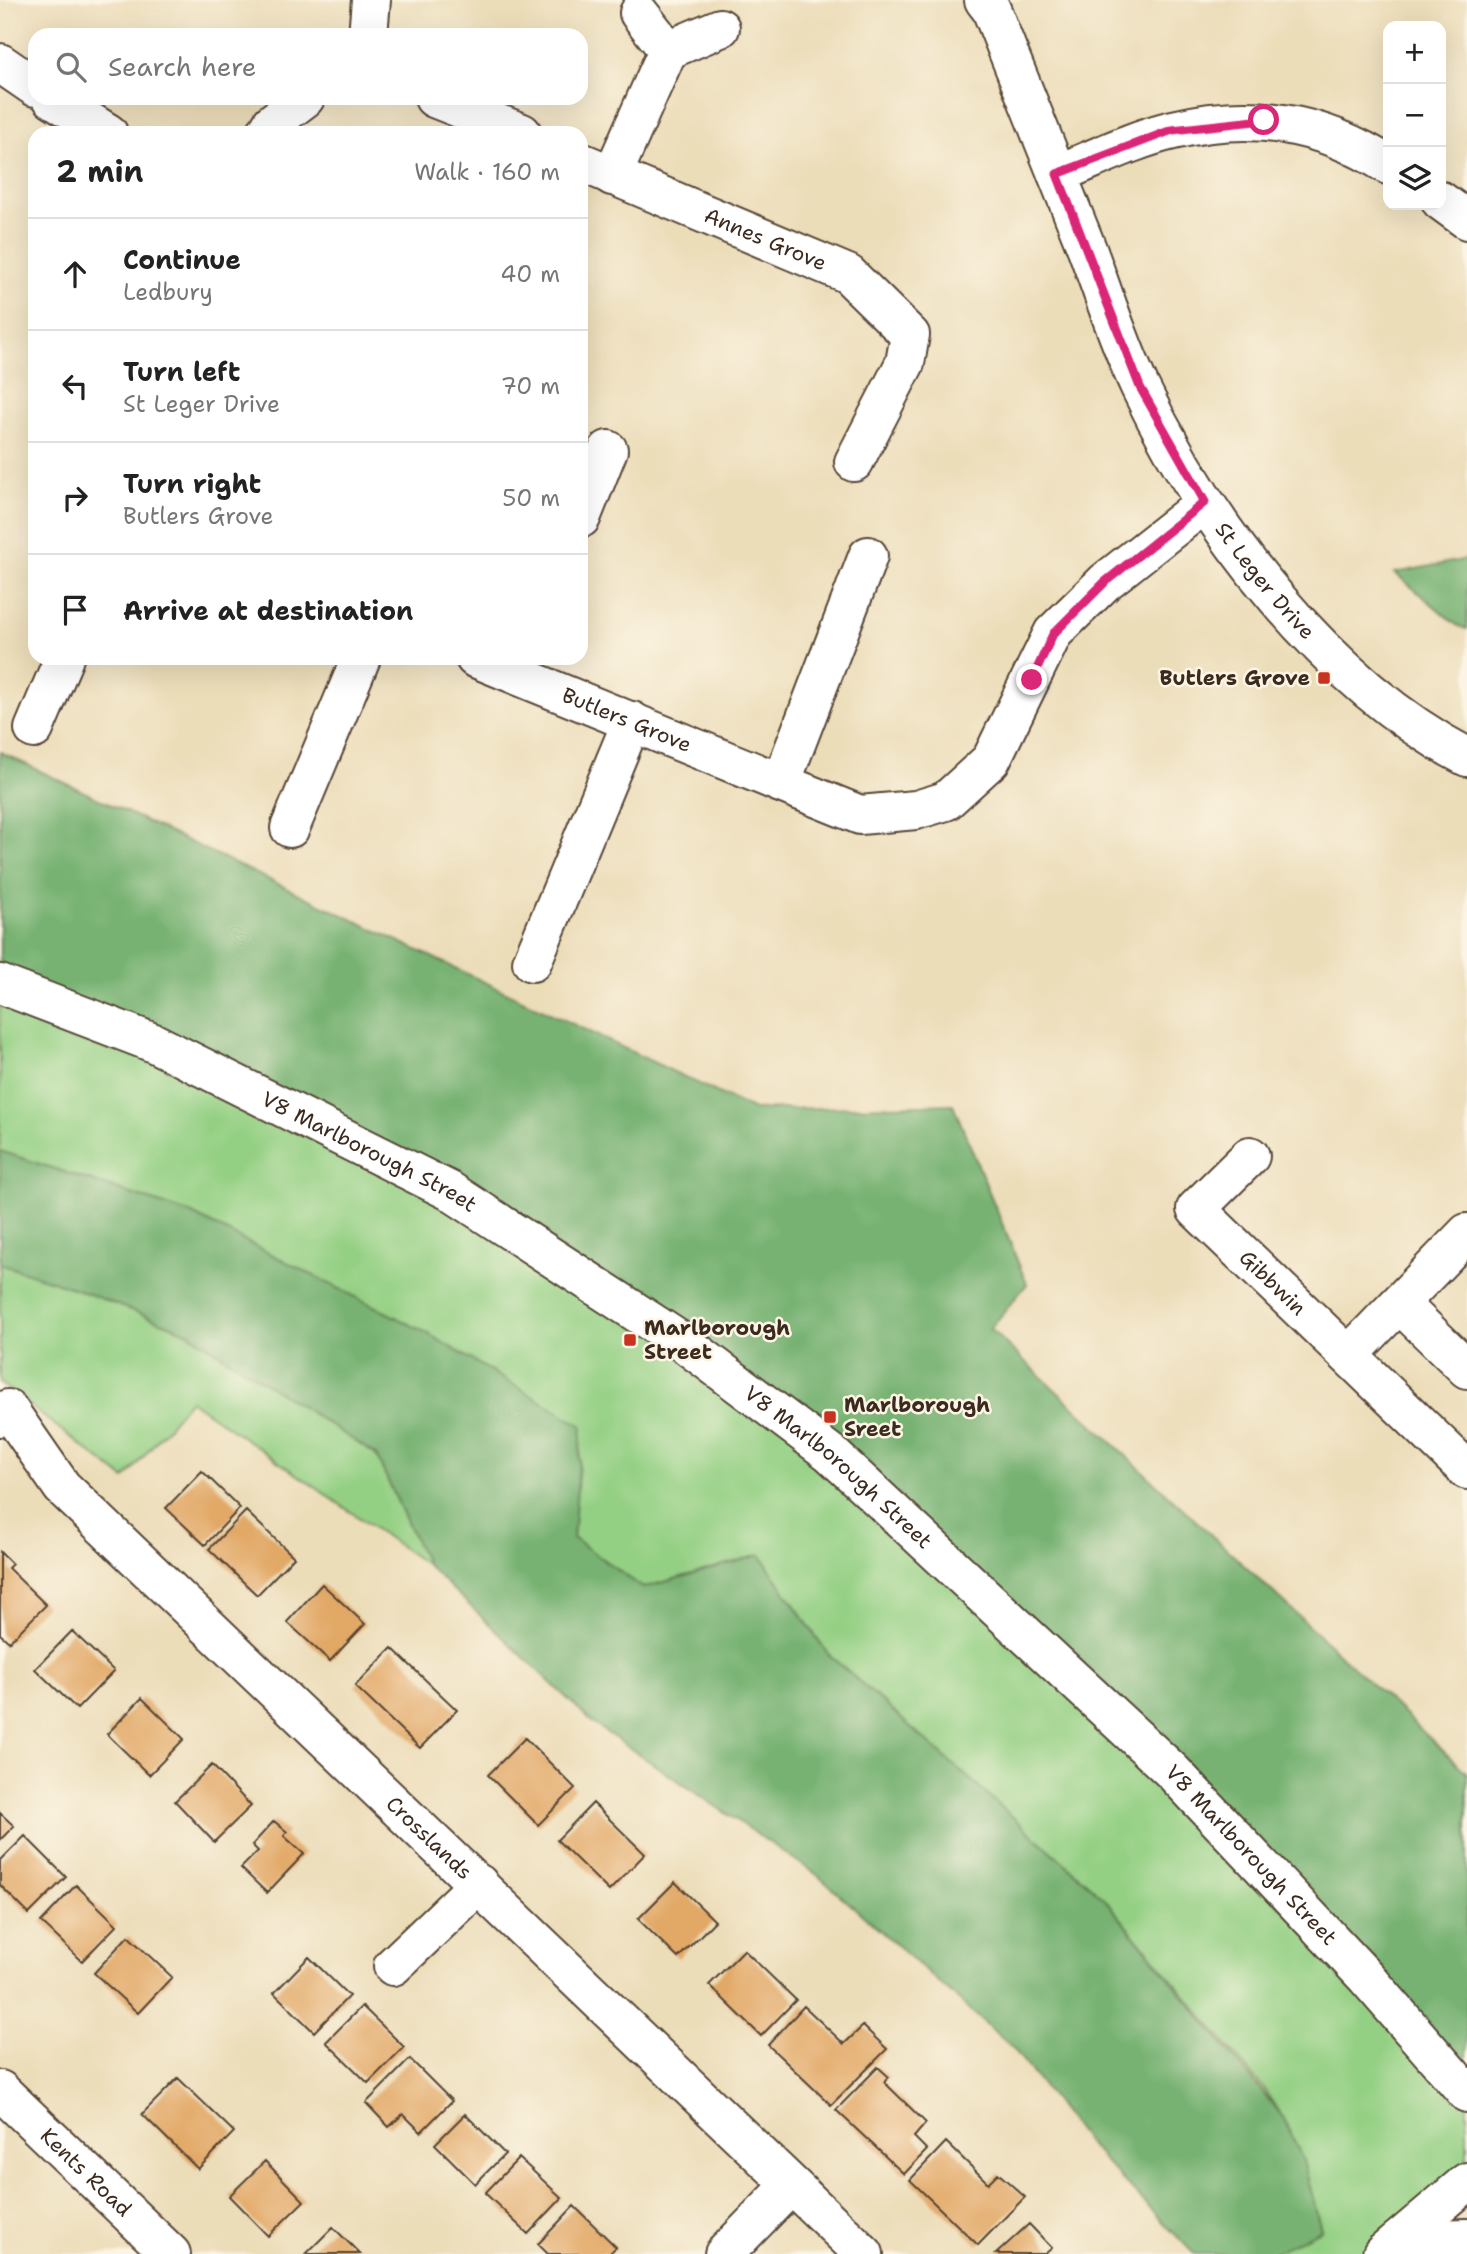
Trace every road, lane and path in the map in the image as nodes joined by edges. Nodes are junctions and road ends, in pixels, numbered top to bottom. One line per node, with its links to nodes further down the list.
1 (371, 0): 4 (street)
2 (984, 0): 17 (street, St Leger Drive)
3 (639, 13): 6 (street)
4 (369, 28)
5 (720, 28): 6 (street)
6 (668, 50): 16 (street, Annes Grove)
7 (0, 63): 8 (street)
8 (28, 82)
9 (63, 105): 12 (street)
10 (296, 105): 13 (street)
11 (452, 105): 14 (street)
12 (97, 126)
13 (270, 126)
14 (504, 126)
15 (1383, 162): 17 (street)
16 (596, 169): 21 (street, Annes Grove)
17 (1057, 174): 23 (street, St Leger Drive)
18 (1446, 205): 19 (street)
19 (1467, 220)
20 (608, 450): 22 (street)
21 (854, 462)
22 (588, 500)
23 (1205, 502): 30 (street, St Leger Drive); 31 (street, Butlers Grove)
24 (868, 556): 31 (street)
25 (61, 665): 29 (street)
26 (358, 665): 32 (street)
27 (522, 667): 28 (street, Butlers Grove)
28 (632, 721): 31 (street, Butlers Grove); 33 (street)
29 (34, 729)
30 (1467, 757)
31 (781, 783)
32 (290, 828)
33 (532, 962)
34 (0, 984): 45 (street, V8 Marlborough Street)
35 (1250, 1156): 38 (street, Gibbwin)
36 (1467, 1233): 37 (street)
37 (1400, 1304): 38 (street); 39 (street)
38 (1349, 1355): 41 (street, Gibbwin)
39 (1467, 1369)
40 (4, 1413): 42 (street, Crosslands)
41 (1467, 1470)
42 (480, 1884): 43 (street); 47 (street, Crosslands)
43 (393, 1966)
44 (0, 2090): 50 (street, Kents Road)
45 (1467, 2093)
46 (1467, 2182): 49 (street)
47 (791, 2185): 51 (street); 52 (street, Crosslands)
48 (1467, 2238): 49 (street)
49 (1390, 2247)
50 (171, 2254)
51 (724, 2254)
52 (864, 2254)

